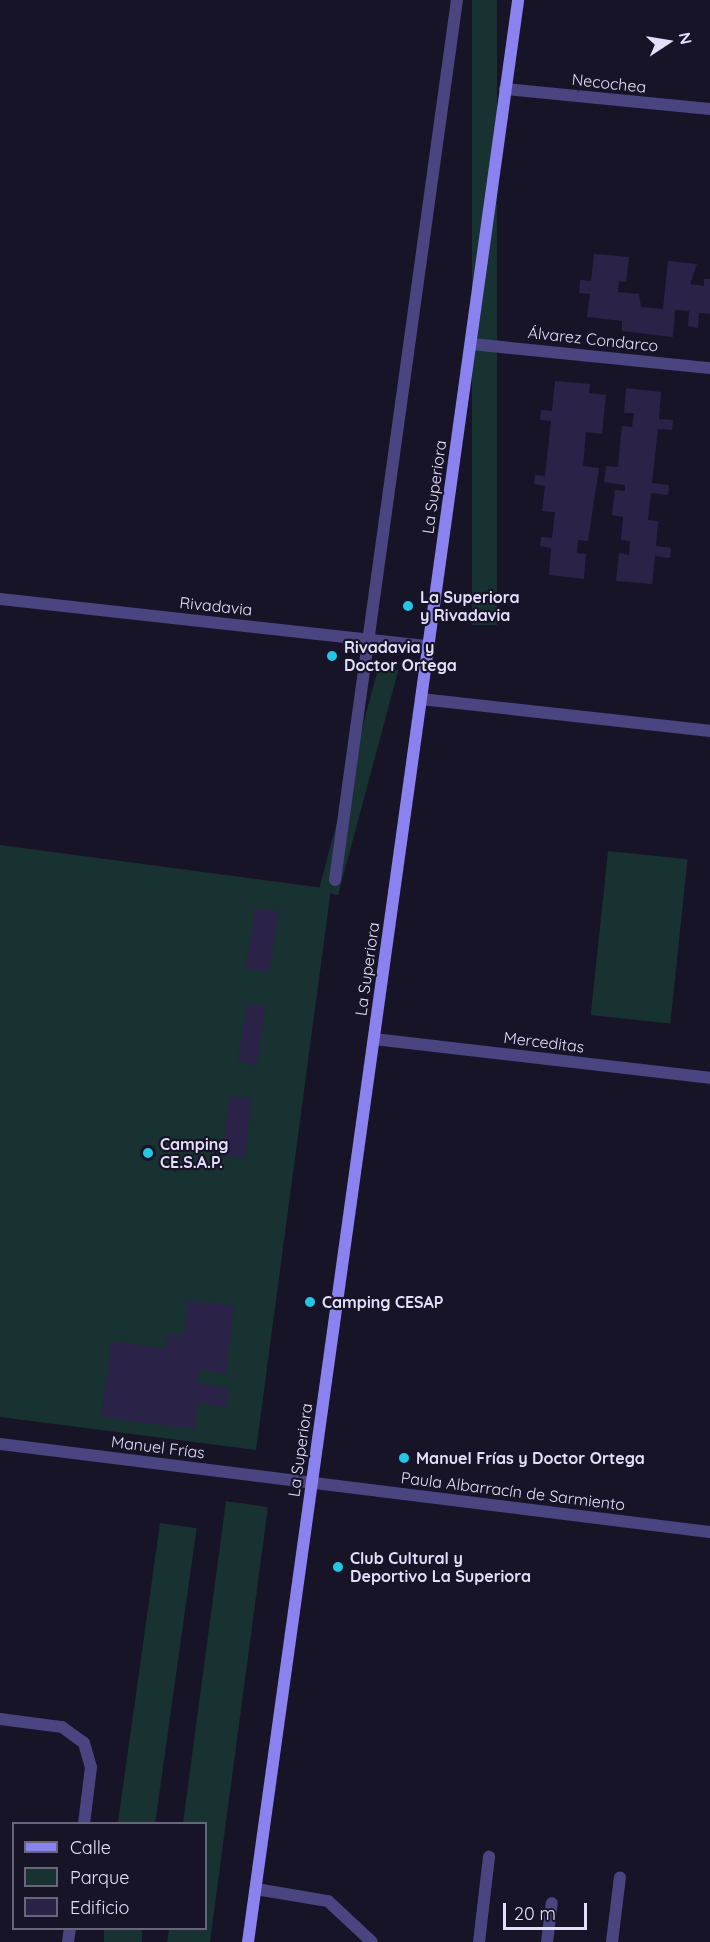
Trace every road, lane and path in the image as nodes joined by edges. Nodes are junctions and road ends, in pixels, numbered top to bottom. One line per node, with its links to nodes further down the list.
1 (457, 0): 8 (street)
2 (518, 0): 3 (main road, La Superiora)
3 (505, 89): 4 (street, Necochea); 5 (main road, La Superiora)
4 (710, 109)
5 (472, 344): 6 (street, Álvarez Condarco); 9 (main road, La Superiora)
6 (710, 368)
7 (0, 599): 8 (street, Rivadavia)
8 (369, 640): 9 (street, Rivadavia); 12 (street)
9 (428, 646): 10 (main road, La Superiora)
10 (421, 699): 11 (street); 13 (main road, La Superiora)
11 (710, 731)
12 (335, 880)
13 (374, 1039): 14 (street, Merceditas); 16 (main road, La Superiora)
14 (710, 1078)
15 (0, 1444): 16 (street, Manuel Frías)
16 (312, 1484): 17 (street, Paula Albarracín de Sarmiento); 22 (main road, La Superiora)
17 (710, 1532)
18 (0, 1719): 19 (street)
19 (84, 1822)
20 (489, 1857): 26 (street)
21 (620, 1877): 28 (street)
22 (256, 1889): 24 (main road, La Superiora); 25 (street)
23 (552, 1903): 27 (street)
24 (248, 1942)
25 (372, 1942)
26 (479, 1942)
27 (547, 1942)
28 (612, 1942)

